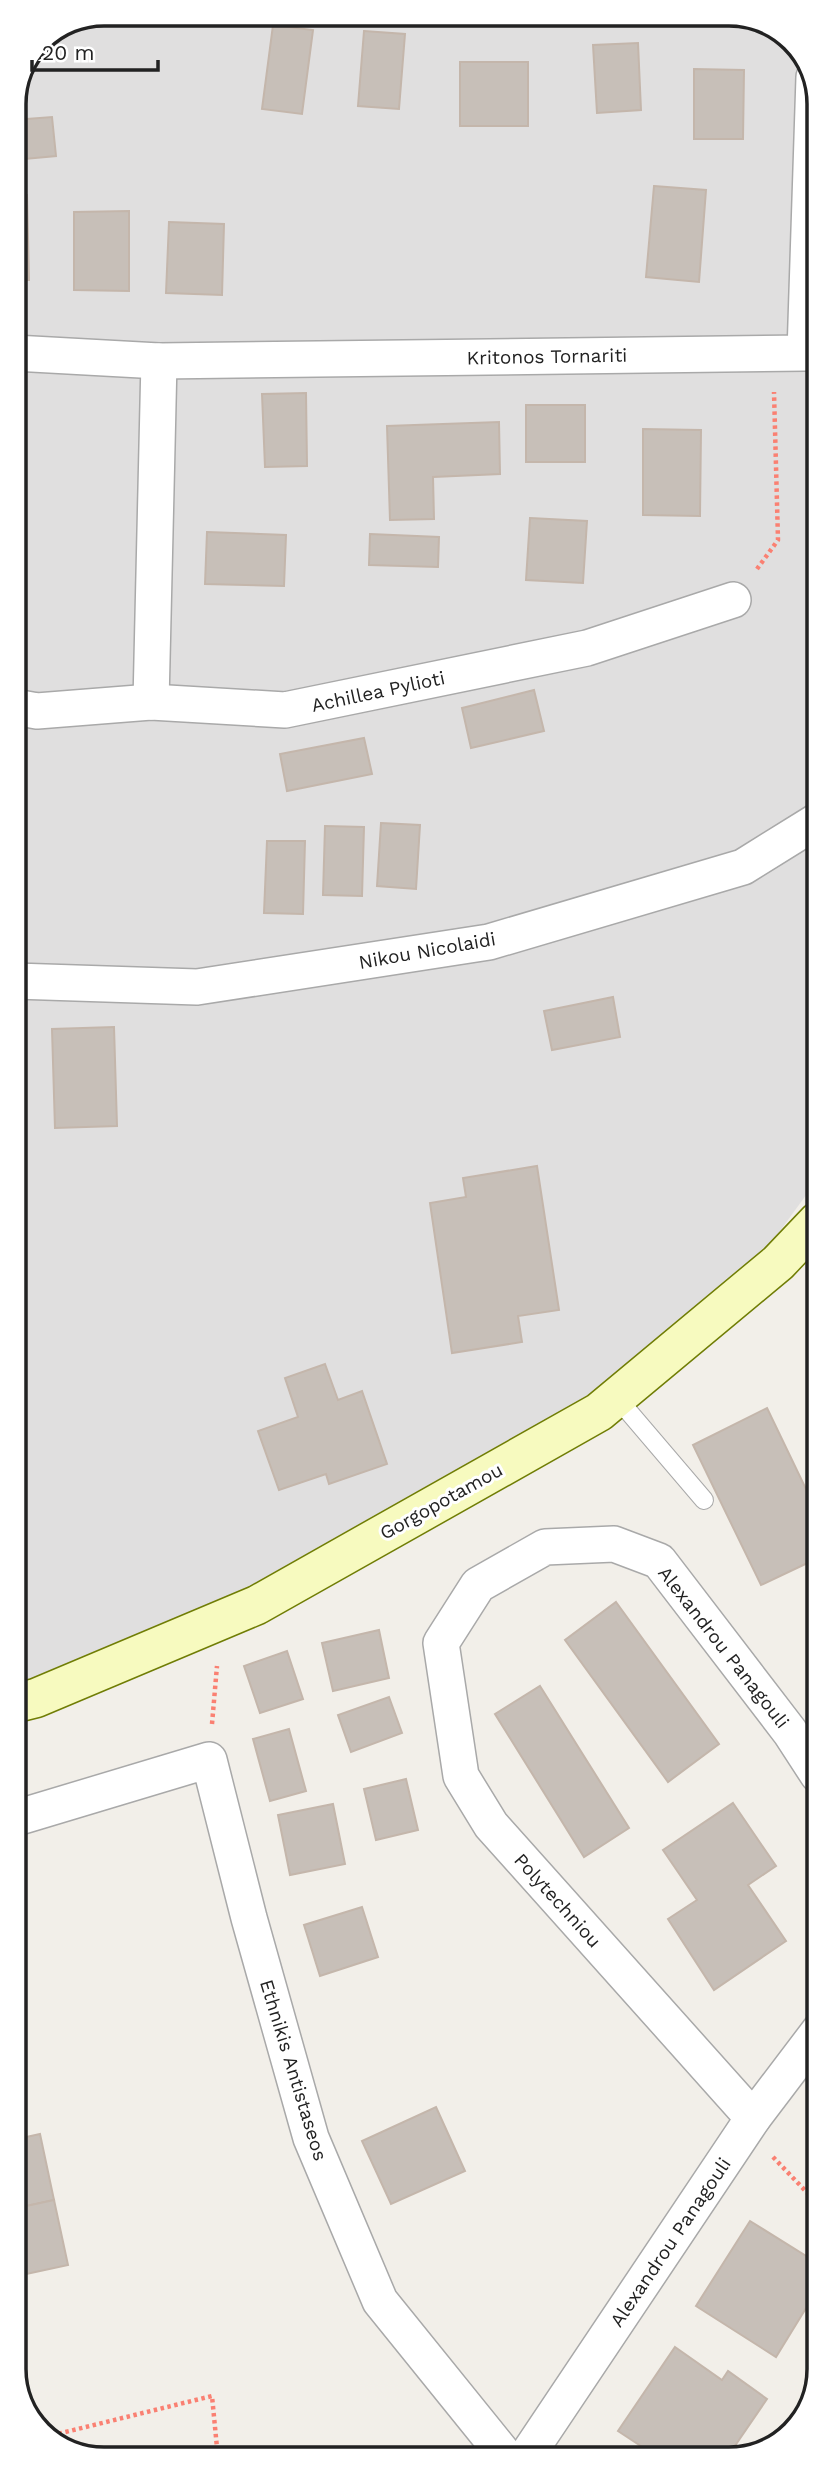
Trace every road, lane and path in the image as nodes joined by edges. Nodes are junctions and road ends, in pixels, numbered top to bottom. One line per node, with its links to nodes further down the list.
1 (807, 292): 2 (street, Kritonos Tornariti)
2 (772, 353): 4 (street, Kritonos Tornariti); 5 (path)
3 (26, 354): 4 (street, Kritonos Tornariti)
4 (159, 361): 6 (street)
5 (733, 600): 6 (street, Achillea Pylioti)
6 (151, 702): 7 (street, Achillea Pylioti)
7 (26, 709)
8 (807, 827): 9 (street, Nikou Nicolaidi)
9 (26, 981)
10 (807, 1232): 11 (street, Gorgopotamou)
11 (617, 1398): 12 (lane); 13 (street, Gorgopotamou)
12 (704, 1500)
13 (220, 1621): 15 (street, Gorgopotamou); 17 (path)
14 (441, 1643): 16 (street, Alexandrou Panagouli); 20 (street, Polytechniou)
15 (26, 1701)
16 (807, 1758)
17 (209, 1760): 18 (street); 24 (street, Ethnikis Antistaseos)
18 (26, 1815)
19 (807, 2046): 20 (street, Alexandrou Panagouli)
20 (750, 2124): 21 (path); 25 (street, Alexandrou Panagouli)
21 (807, 2191)
22 (61, 2433): 23 (path)
23 (217, 2447)
24 (498, 2447)
25 (533, 2447)

